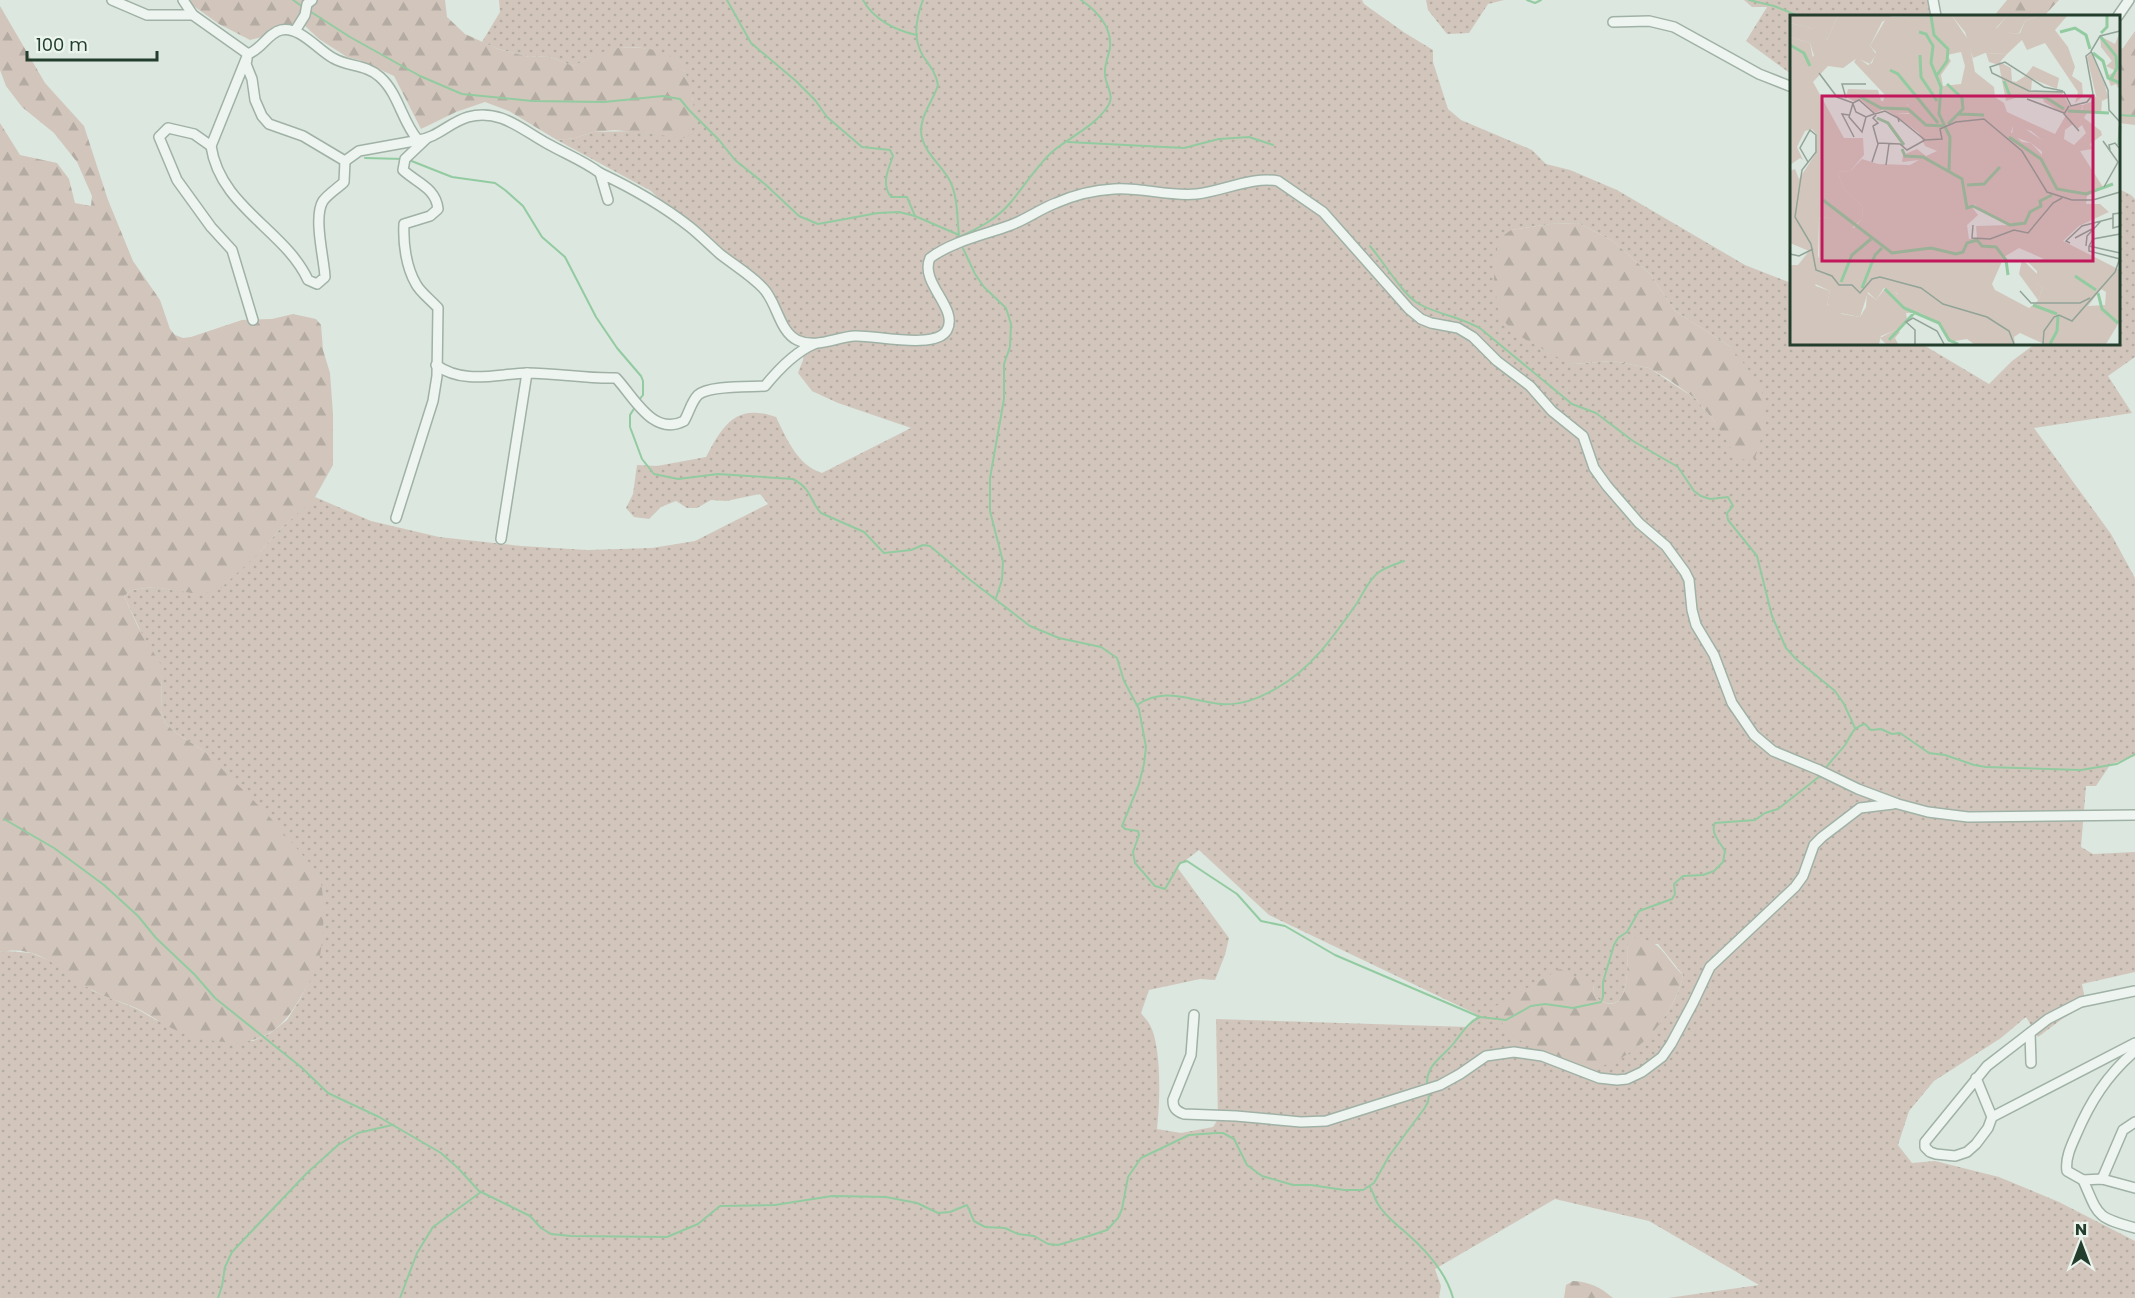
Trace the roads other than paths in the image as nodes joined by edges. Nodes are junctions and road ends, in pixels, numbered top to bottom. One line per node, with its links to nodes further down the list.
1 (112, 0): 6 (street)
2 (183, 0): 6 (street)
3 (312, 0): 10 (street)
4 (1933, 0): 7 (street)
5 (2130, 0): 8 (street)
6 (193, 15): 11 (street)
7 (1936, 15)
8 (2119, 15)
9 (1612, 22): 12 (street)
10 (295, 31): 11 (street); 13 (street)
11 (248, 54): 14 (street); 15 (street)
12 (1790, 87)
13 (423, 140): 15 (street); 16 (street); 20 (street)
14 (212, 146): 15 (street); 18 (street)
15 (345, 161)
16 (600, 173): 17 (street); 19 (street)
17 (608, 200)
18 (253, 320)
19 (814, 344): 21 (street); 24 (street)
20 (436, 365): 21 (street); 22 (street)
21 (527, 373): 23 (street)
22 (396, 518)
23 (501, 539)
24 (1898, 804): 25 (street); 27 (street)
25 (2135, 815)
26 (2135, 991): 28 (street)
27 (1194, 1015)
28 (2030, 1033): 31 (street); 32 (street)
29 (2135, 1043): 33 (street)
30 (2135, 1051): 36 (street)
31 (2031, 1063)
32 (1976, 1078): 33 (street); 33 (street)
33 (1992, 1117)
34 (2135, 1122): 35 (street)
35 (2102, 1179): 36 (street); 37 (street)
36 (2083, 1180): 38 (street)
37 (2135, 1188)
38 (2135, 1228)

